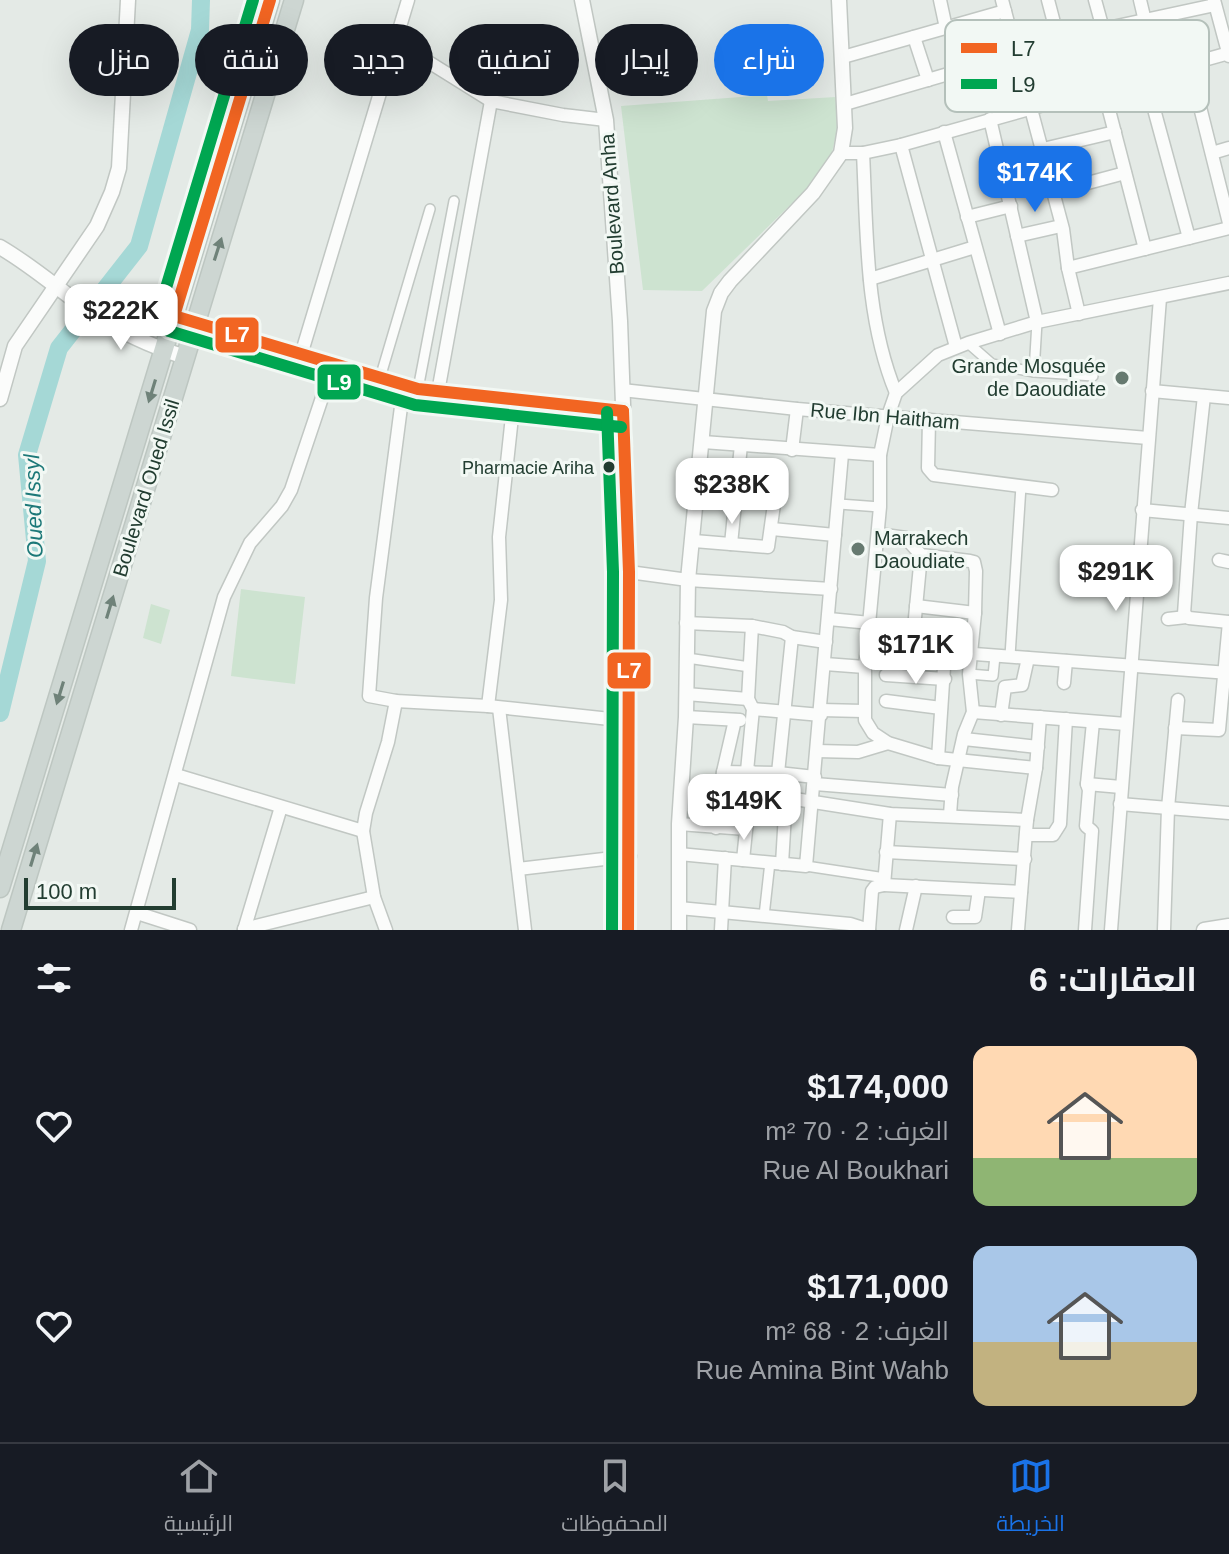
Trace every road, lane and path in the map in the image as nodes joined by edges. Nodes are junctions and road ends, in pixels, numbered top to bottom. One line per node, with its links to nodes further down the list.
1 (128, 0): 63 (street)
2 (270, 0): 66 (main road, Boulevard Oued Issil)
3 (294, 0): 68 (main road, Boulevard Oued Issil, one-way to 3)
4 (408, 0): 19 (street)
5 (582, 0): 37 (street, Boulevard Anha)
6 (839, 0): 23 (street)
7 (940, 0): 18 (street)
8 (1048, 0): 14 (street)
9 (1095, 0): 15 (street)
10 (1140, 0): 16 (street)
11 (1214, 3): 17 (street); 22 (street)
12 (1004, 5): 13 (street)
13 (966, 20)
14 (1053, 20)
15 (1101, 20)
16 (1145, 20)
17 (1149, 20)
18 (945, 23)
19 (400, 24)
20 (945, 28): 21 (street)
21 (914, 37): 23 (street); 27 (street)
22 (1229, 54): 24 (street)
23 (843, 57): 30 (street)
24 (1209, 58)
25 (433, 63): 29 (street)
26 (945, 75): 27 (street)
27 (928, 80): 30 (street)
28 (379, 96): 72 (street)
29 (491, 101): 37 (street); 83 (street)
30 (845, 104): 43 (street)
31 (1016, 112): 36 (street)
32 (1032, 112): 42 (street)
33 (1110, 112): 39 (street)
34 (1155, 112): 55 (street)
35 (1202, 112): 45 (street)
36 (990, 119): 38 (street); 49 (street)
37 (606, 120): 81 (street, Boulevard Anha)
38 (944, 132): 40 (street); 51 (street)
39 (1115, 132): 42 (street); 46 (street)
40 (901, 145): 44 (street); 59 (street)
41 (1229, 148): 45 (street)
42 (1043, 149): 47 (street)
43 (841, 153): 44 (street); 87 (street)
44 (863, 153): 61 (street)
45 (1212, 153): 52 (street)
46 (1125, 173): 47 (street); 58 (street)
47 (1054, 192): 53 (street)
48 (454, 201): 80 (street)
49 (1011, 206): 51 (street); 54 (street)
50 (430, 209): 78 (street)
51 (967, 217): 57 (street)
52 (1229, 225): 55 (street)
53 (1061, 226): 54 (street); 60 (street)
54 (1017, 236): 67 (street)
55 (1189, 238): 58 (street)
56 (0, 247): 63 (street)
57 (975, 247): 59 (street); 69 (street)
58 (1145, 249): 60 (street)
59 (933, 259): 61 (street); 70 (street)
60 (1068, 268): 65 (street)
61 (870, 279): 84 (street)
62 (1229, 283): 64 (street)
63 (57, 285): 71 (street); 76 (street)
64 (1160, 298): 65 (street); 82 (street)
65 (1079, 314): 67 (street)
66 (174, 316): 68 (street); 71 (main road, Boulevard Oued Issil)
67 (1037, 322): 69 (street); 75 (street)
68 (194, 323): 72 (street); 73 (main road, Boulevard Oued Issil)
69 (1000, 334): 70 (street)
70 (962, 345): 75 (street); 84 (street)
71 (164, 350): 73 (street); 209 (main road, Boulevard Oued Issil, one-way to 209)
72 (301, 355): 74 (street)
73 (185, 357): 222 (main road, Boulevard Oued Issil, one-way to 73)
74 (333, 365): 78 (street); 176 (street)
75 (1034, 372): 77 (street)
76 (3, 375): 89 (street)
77 (1093, 376)
78 (380, 378): 79 (street)
79 (404, 384): 80 (street); 148 (street)
80 (418, 389): 83 (street)
81 (622, 390): 87 (street, Rue Ibn Haitham); 91 (street, Boulevard Anha)
82 (1152, 391): 85 (street); 94 (street)
83 (438, 392): 86 (street)
84 (896, 393): 92 (street)
85 (1204, 396): 88 (street); 106 (street)
86 (514, 398): 91 (street); 150 (street)
87 (705, 398): 90 (street, Rue Ibn Haitham); 95 (street)
88 (1229, 398)
89 (0, 399)
90 (797, 409): 92 (street, Rue Ibn Haitham); 97 (street)
91 (623, 411): 114 (street, Boulevard Anha)
92 (888, 416): 93 (street, Rue Ibn Haitham); 99 (street)
93 (929, 420): 94 (street, Rue Ibn Haitham); 101 (street)
94 (1148, 438): 105 (street)
95 (703, 442): 96 (street); 111 (street)
96 (741, 445): 97 (street); 100 (street)
97 (792, 450): 98 (street)
98 (842, 454): 99 (street); 103 (street)
99 (880, 455): 104 (street)
100 (736, 485): 108 (street); 112 (street)
101 (1021, 486): 102 (street); 133 (street)
102 (1052, 490)
103 (839, 504): 104 (street); 110 (street)
104 (880, 507): 109 (street)
105 (1142, 510): 106 (street); 138 (street)
106 (1191, 514): 107 (street); 119 (street)
107 (1229, 518)
108 (772, 529): 110 (street); 112 (street)
109 (878, 534): 113 (street); 124 (street)
110 (835, 535): 116 (street)
111 (694, 541): 112 (street); 115 (street)
112 (731, 544)
113 (921, 555): 117 (street); 118 (street)
114 (629, 572): 115 (street); 162 (street, Boulevard Anha)
115 (688, 580): 116 (street); 123 (street)
116 (831, 589): 120 (street)
117 (916, 606): 118 (street); 129 (street)
118 (975, 613): 131 (street)
119 (1186, 617): 121 (street); 122 (street)
120 (829, 619): 124 (street); 127 (street)
121 (1168, 619)
122 (1229, 622): 141 (street)
123 (686, 623): 125 (street); 134 (street)
124 (870, 623): 128 (street)
125 (752, 626): 126 (street); 139 (street)
126 (792, 637): 127 (street); 154 (street)
127 (826, 642): 137 (street)
128 (868, 646): 129 (street); 140 (street)
129 (912, 649): 130 (street)
130 (945, 652): 131 (street); 144 (street)
131 (972, 654): 132 (street); 142 (street)
132 (995, 656): 133 (street); 142 (street)
133 (1010, 656): 135 (street)
134 (687, 658): 139 (street); 146 (street)
135 (1028, 658): 136 (street); 157 (street)
136 (1066, 661): 138 (street); 145 (street)
137 (825, 664): 140 (street); 155 (street)
138 (1130, 665): 141 (street); 164 (street)
139 (750, 667): 152 (street)
140 (865, 667): 153 (street)
141 (1226, 673): 165 (street)
142 (969, 674): 156 (street)
143 (886, 675): 144 (street)
144 (945, 679): 151 (street)
145 (1064, 683)
146 (686, 694): 152 (street); 158 (street)
147 (1178, 700): 165 (street)
148 (396, 701): 150 (street); 196 (street)
149 (886, 701): 151 (street)
150 (494, 707): 162 (street); 206 (street)
151 (941, 708): 170 (street)
152 (751, 710): 154 (street); 161 (street); 173 (street)
153 (863, 711): 155 (street); 167 (street)
154 (784, 712): 155 (street); 175 (street)
155 (821, 712): 169 (street)
156 (973, 712): 157 (street); 166 (street)
157 (1001, 715): 159 (street)
158 (686, 717): 161 (street); 191 (street)
159 (1040, 717): 160 (street); 168 (street)
160 (1066, 719): 163 (street); 192 (street)
161 (735, 720): 174 (street)
162 (629, 721): 200 (street)
163 (1093, 722): 164 (street); 178 (street)
164 (1126, 724): 179 (street)
165 (1175, 728): 186 (street)
166 (964, 739): 168 (street); 171 (street)
167 (888, 743): 169 (street); 170 (street)
168 (1038, 747): 172 (street)
169 (817, 751): 177 (street)
170 (938, 758): 171 (street)
171 (959, 759): 172 (street); 181 (street)
172 (1036, 768): 190 (street)
173 (749, 771): 174 (street); 175 (street); 180 (street)
174 (723, 772): 194 (street)
175 (778, 773): 177 (street)
176 (176, 775): 185 (street); 215 (street)
177 (815, 780): 181 (street); 183 (street)
178 (1087, 784): 179 (street); 193 (street)
179 (1121, 787): 184 (street)
180 (750, 792): 182 (street); 195 (street)
181 (952, 795): 189 (street)
182 (786, 797): 183 (street); 204 (street)
183 (813, 803): 188 (street); 205 (street)
184 (1120, 804): 186 (street); 234 (street)
185 (281, 807): 196 (street); 221 (street)
186 (1168, 808): 187 (street); 235 (street)
187 (1229, 813)
188 (890, 814): 189 (street); 198 (street)
189 (950, 815): 190 (street)
190 (1027, 820): 197 (street)
191 (679, 824): 194 (street); 199 (street)
192 (1060, 824): 193 (street); 197 (street)
193 (1086, 826): 233 (street)
194 (716, 828): 195 (street)
195 (746, 829): 203 (street)
196 (363, 831): 212 (street)
197 (1026, 835): 202 (street)
198 (886, 852): 202 (street); 207 (street)
199 (679, 854): 201 (street); 213 (street)
200 (630, 856): 206 (street); 227 (street)
201 (725, 858): 203 (street); 214 (street)
202 (1025, 859): 211 (street)
203 (743, 860): 204 (street)
204 (776, 863): 205 (street); 216 (street)
205 (806, 866): 207 (street)
206 (518, 869): 226 (street)
207 (884, 882): 208 (street); 230 (street)
208 (916, 886): 210 (street); 231 (street)
209 (0, 888)
210 (979, 890): 211 (street); 217 (street)
211 (1021, 892): 232 (street)
212 (374, 897): 221 (street); 225 (street)
213 (679, 908): 214 (street); 228 (street)
214 (721, 912): 216 (street); 229 (street)
215 (137, 913): 223 (street); 224 (street)
216 (764, 916): 218 (street)
217 (953, 917)
218 (815, 926): 220 (street)
219 (1229, 926): 236 (street)
220 (850, 927): 230 (street)
221 (244, 929)
222 (11, 930)
223 (131, 930)
224 (190, 930)
225 (386, 930)
226 (525, 930)
227 (628, 930)
228 (679, 930)
229 (721, 930)
230 (869, 930)
231 (906, 930)
232 (1018, 930)
233 (1085, 930)
234 (1111, 930)
235 (1164, 930)
236 (1204, 930)

